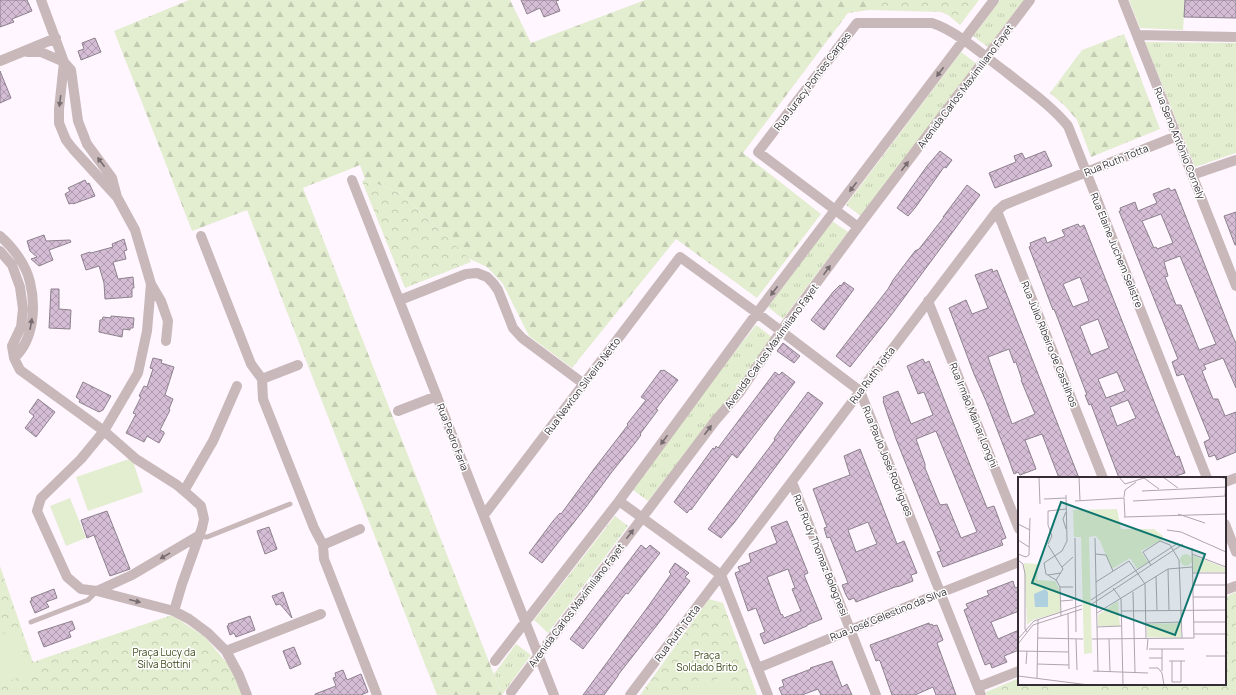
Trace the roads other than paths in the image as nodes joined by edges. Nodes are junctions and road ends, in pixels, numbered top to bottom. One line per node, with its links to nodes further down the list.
1 (41, 0): 7 (street)
2 (994, 0): 8 (street)
3 (1030, 0): 10 (street, Avenida Carlos Maximiliano Fayet)
4 (1123, 0): 5 (street, Rua Seno Antônio Cornely)
5 (1137, 35): 6 (street); 13 (street, Rua Seno Antônio Cornely)
6 (1236, 37)
7 (56, 38): 9 (street); 12 (street)
8 (963, 41): 10 (street, Rua Elaine Juchem Selistre); 19 (street, one-way to 19); 19 (street, Rua Juracy Pontes Carpes)
9 (24, 52): 11 (street); 12 (street)
10 (986, 58): 15 (street, Rua Elaine Juchem Selistre); 21 (street, Avenida Carlos Maximiliano Fayet, one-way to 10)
11 (0, 61)
12 (64, 62): 18 (street, one-way to 12); 18 (street, one-way to 18)
13 (1177, 136): 15 (street, Rua Ruth Totta); 16 (street, Rua Seno Antônio Cornely)
14 (1236, 160): 16 (street)
15 (1086, 173): 20 (street, Rua Ruth Totta); 43 (street, Rua Elaine Juchem Selistre)
16 (1192, 176): 25 (street, Rua Seno Antônio Cornely)
17 (352, 180): 28 (street, Rua Pedro Faria)
18 (118, 197): 26 (street)
19 (835, 210): 21 (street); 30 (street, one-way to 30)
20 (997, 211): 29 (street, Rua Ruth Totta); 42 (street, Rua Júlio Ribeiro de Castilhos)
21 (858, 227): 31 (street, Avenida Carlos Maximiliano Fayet, one-way to 21)
22 (0, 236): 33 (street, one-way to 22)
23 (201, 236): 35 (street)
24 (0, 251): 33 (street)
25 (1232, 266): 27 (street, Rua Seno Antônio Cornely)
26 (151, 284): 32 (street); 41 (street)
27 (1236, 286)
28 (400, 300): 36 (street); 39 (street, Rua Pedro Faria)
29 (928, 301): 38 (street, Rua Ruth Totta); 52 (street, Rua Irmão Mainar Longhi)
30 (757, 313): 31 (street); 36 (street, Rua Newton Silveira Netto); 48 (street, one-way to 48)
31 (781, 331): 38 (street); 51 (street, Avenida Carlos Maximiliano Fayet, one-way to 31)
32 (166, 341)
33 (14, 358): 41 (street)
34 (298, 365): 35 (street)
35 (262, 379): 56 (street)
36 (584, 384): 50 (street, Rua Newton Silveira Netto)
37 (237, 386): 47 (street)
38 (860, 391): 45 (street, Rua Ruth Totta); 63 (street, Rua Paulo José Rodrigues)
39 (437, 396): 40 (street); 50 (street, Rua Pedro Faria)
40 (398, 411)
41 (104, 432): 47 (street); 62 (street)
42 (1103, 477)
43 (1207, 477)
44 (1236, 478): 46 (street)
45 (792, 482): 59 (street, Rua Ruth Totta); 68 (street, Rua Rudy Thomaz Bolognesi)
46 (1226, 482)
47 (184, 491): 55 (street)
48 (619, 501): 51 (street); 67 (street)
49 (290, 504): 55 (lane)
50 (484, 515): 67 (street, Rua Pedro Faria)
51 (641, 518): 59 (street); 70 (street, Avenida Carlos Maximiliano Fayet, one-way to 51)
52 (1018, 526)
53 (1226, 527): 57 (street)
54 (360, 530): 56 (street)
55 (198, 536): 62 (street, one-way to 62); 64 (street)
56 (323, 544): 77 (street)
57 (1236, 552)
58 (1018, 562): 63 (street, Rua José Celestino da Silva)
59 (721, 575): 72 (street); 79 (street, Rua Ruth Totta)
60 (1236, 586): 61 (street)
61 (1226, 590)
62 (97, 591): 64 (street, one-way to 64); 66 (lane)
63 (940, 593): 68 (street, Rua José Celestino da Silva); 74 (street, Rua Paulo José Rodrigues)
64 (174, 610): 69 (street)
65 (320, 614): 69 (street)
66 (31, 622)
67 (526, 622): 70 (street, Rua Pedro Faria); 71 (street)
68 (851, 630): 72 (street, Rua José Celestino da Silva); 81 (street, Rua Rudy Thomaz Bolognesi)
69 (226, 651): 76 (street)
70 (539, 655): 75 (street, Avenida Carlos Maximiliano Fayet); 78 (street, Rua Pedro Faria)
71 (495, 662)
72 (758, 668): 80 (street)
73 (1018, 672): 74 (street)
74 (980, 691)
75 (511, 692)
76 (247, 695)
77 (377, 695)
78 (554, 695)
79 (630, 695)
80 (768, 695)
81 (876, 695)

